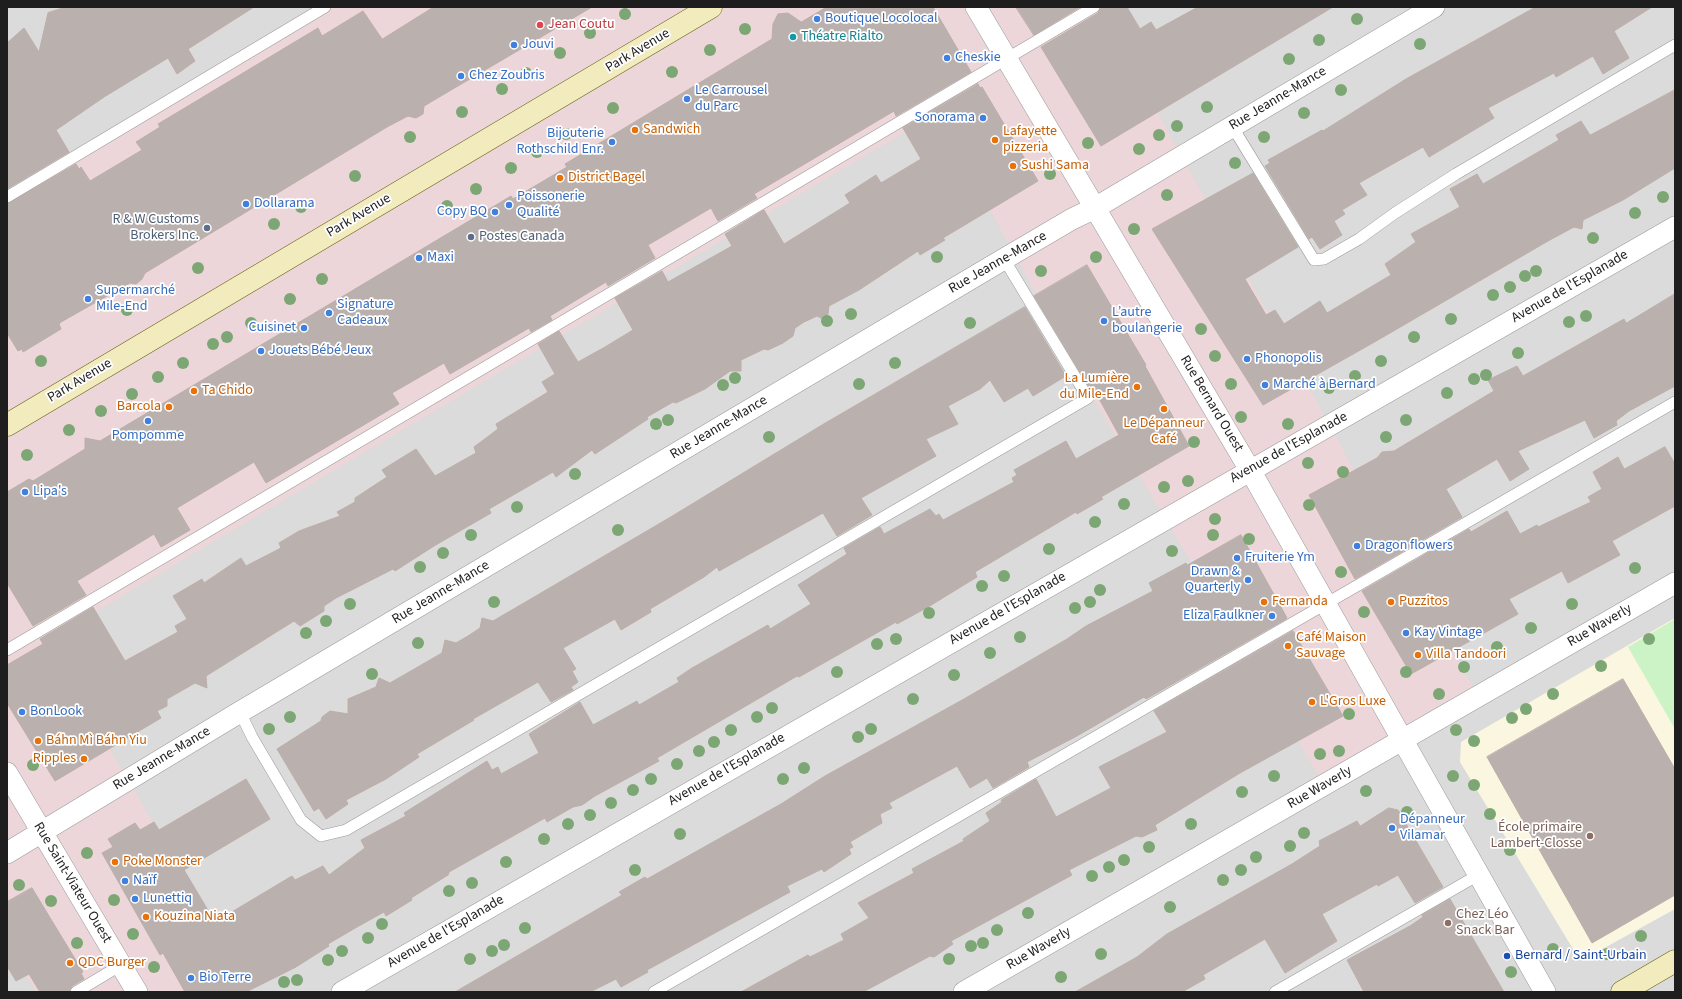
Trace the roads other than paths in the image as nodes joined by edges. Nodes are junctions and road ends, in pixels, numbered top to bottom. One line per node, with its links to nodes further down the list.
1 (324, 7): 9 (lane)
2 (711, 7): 14 (main road, Park Avenue)
3 (976, 7): 7 (street, Rue Bernard Ouest)
4 (1094, 7): 7 (lane)
5 (1434, 7): 8 (street, Rue Jeanne-Mance)
6 (1675, 45): 8 (lane)
7 (1006, 60): 10 (street, Rue Bernard Ouest); 18 (lane)
8 (1232, 126): 10 (street, Rue Jeanne-Mance)
9 (7, 197)
10 (1095, 208): 12 (street, Rue Jeanne-Mance); 15 (street, Rue Bernard Ouest)
11 (1675, 227): 15 (street, Avenue de l'Esplanade)
12 (1004, 259): 19 (street, Rue Jeanne-Mance); 19 (lane)
13 (1675, 402): 17 (lane)
14 (7, 425)
15 (1250, 470): 17 (street, Rue Bernard Ouest); 29 (street, Avenue de l'Esplanade)
16 (1675, 582): 20 (street, Rue Waverly)
17 (1325, 603): 20 (street, Rue Bernard Ouest); 30 (lane)
18 (7, 650)
19 (240, 712): 22 (street, Rue Jeanne-Mance)
20 (1404, 740): 24 (street, Rue Bernard Ouest); 31 (street, Rue Waverly)
21 (7, 773): 22 (street, Rue Saint-Viateur Ouest)
22 (42, 832): 23 (street, Rue Jeanne-Mance); 26 (street, Rue Saint-Viateur Ouest)
23 (7, 853)
24 (1480, 874): 32 (lane); 33 (street, Rue Bernard Ouest)
25 (1675, 961): 34 (main road)
26 (121, 965): 27 (lane); 28 (street, Rue Saint-Viateur Ouest)
27 (76, 992)
28 (138, 992)
29 (342, 992)
30 (654, 992)
31 (964, 992)
32 (1275, 992)
33 (1545, 992)
34 (1622, 992)

